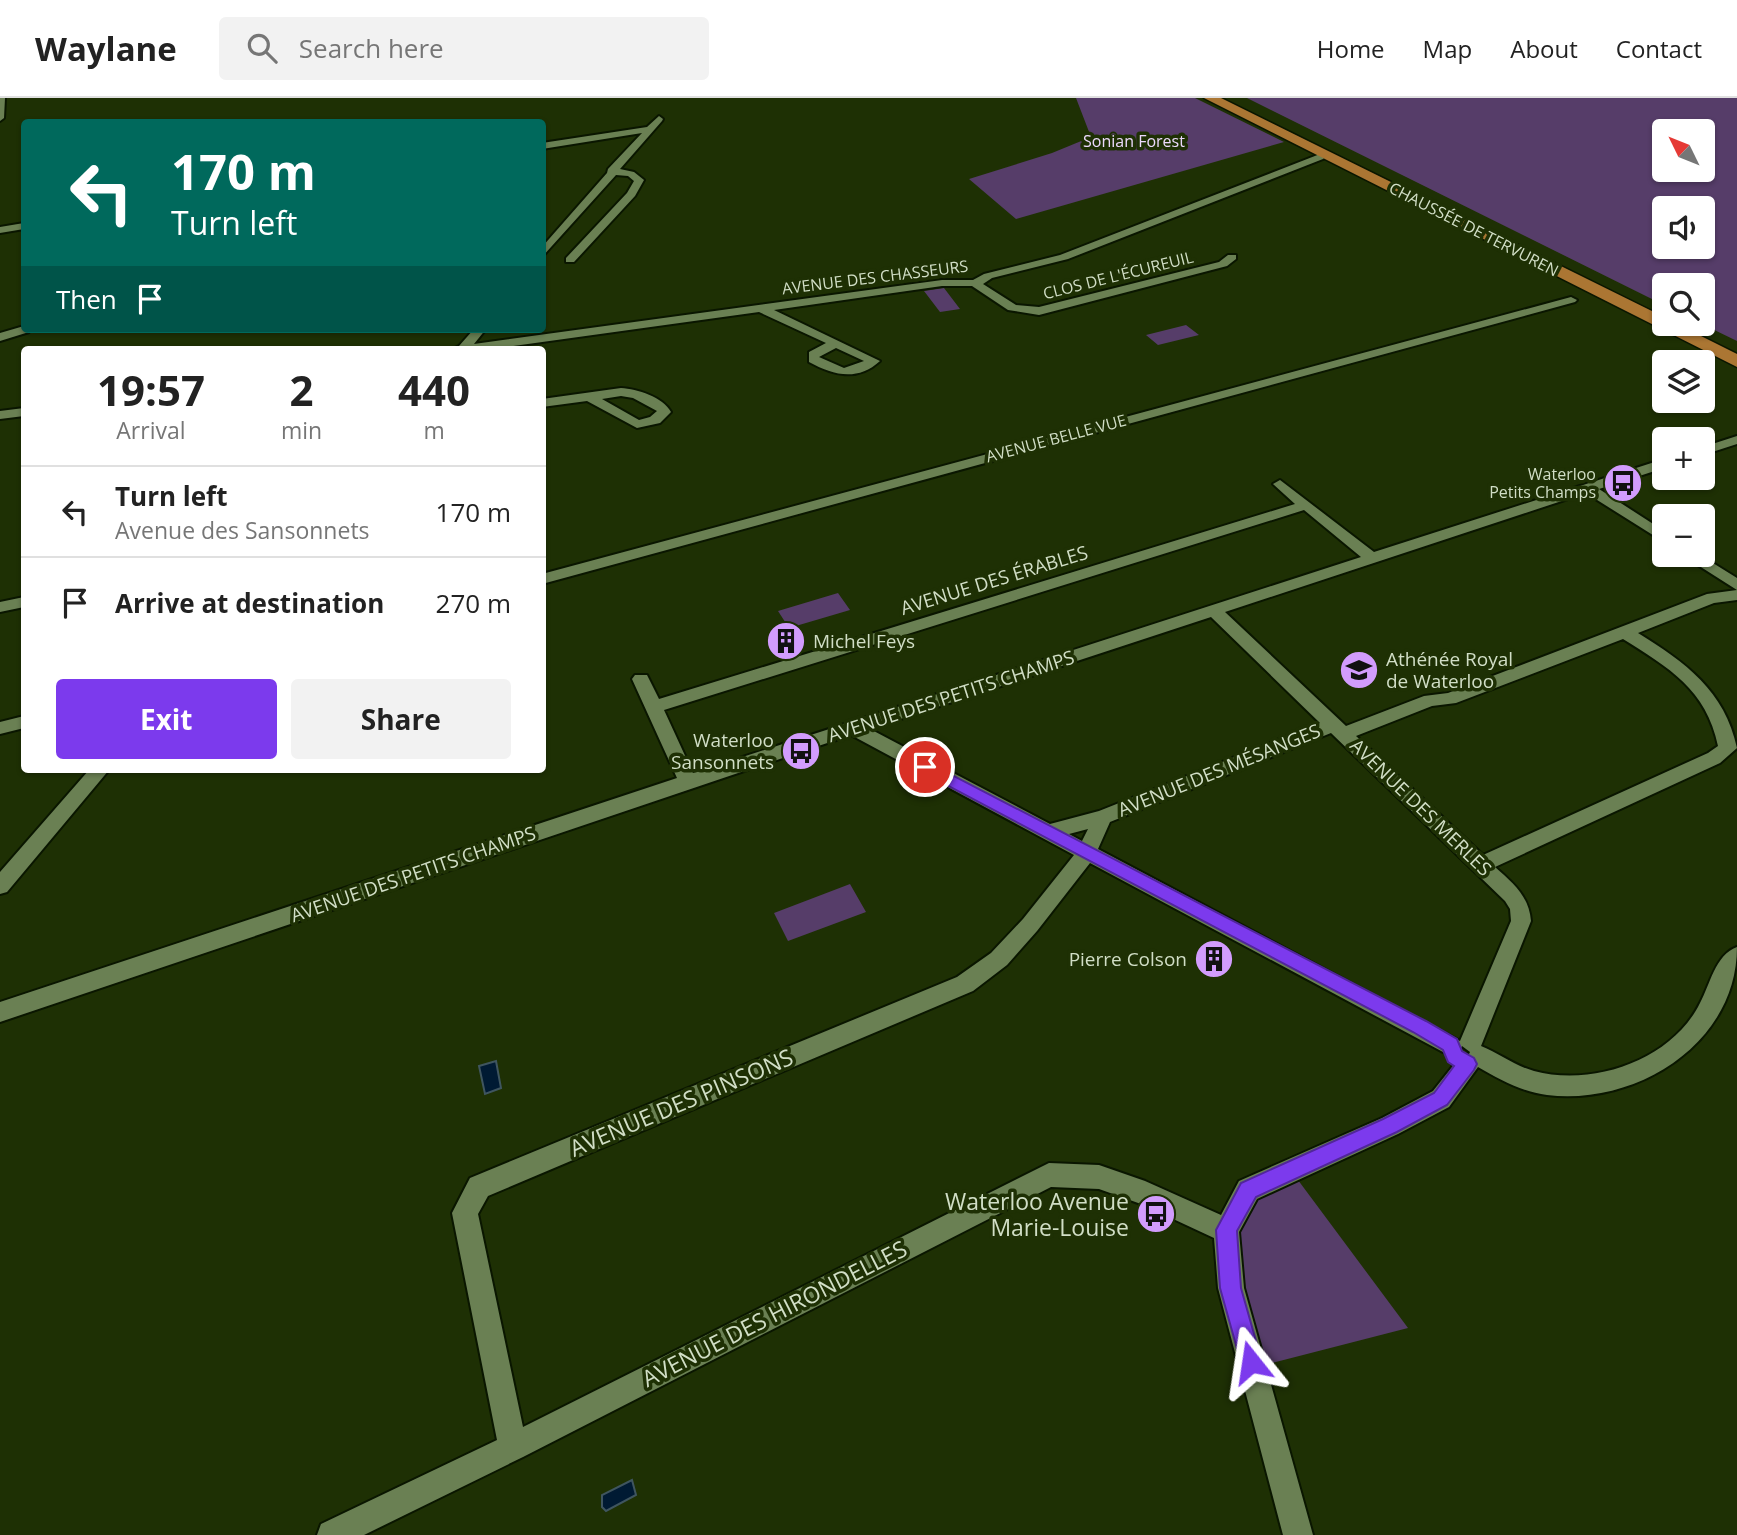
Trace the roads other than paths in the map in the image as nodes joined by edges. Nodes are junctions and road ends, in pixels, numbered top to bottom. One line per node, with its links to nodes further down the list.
1 (1, 98): 4 (street)
2 (1211, 98): 30 (highway, CHAUSSÉE DE TERVUREN)
3 (1225, 98): 20 (highway, CHAUSSÉE DE TERVUREN)
4 (0, 105): 5 (street)
5 (0, 118)
6 (659, 119): 7 (street)
7 (650, 129): 8 (street); 10 (street)
8 (546, 145)
9 (1320, 157): 16 (street, AVENUE DES CHASSEURS)
10 (611, 172): 13 (street); 15 (street)
11 (21, 226): 12 (street)
12 (0, 230)
13 (546, 249)
14 (1232, 257): 16 (street, CLOS DE L'ÉCUREUIL)
15 (570, 260)
16 (975, 283): 18 (street, AVENUE DES CHASSEURS)
17 (1571, 300): 44 (street, AVENUE BELLE VUE)
18 (814, 301): 19 (street, AVENUE DES CHASSEURS); 21 (street)
19 (762, 309): 21 (street); 28 (street, AVENUE DES CHASSEURS)
20 (1652, 310)
21 (793, 322): 26 (street)
22 (21, 330): 25 (street)
23 (476, 333): 27 (street)
24 (1705, 336): 29 (highway)
25 (0, 337)
26 (836, 343)
27 (465, 346)
28 (490, 346)
29 (1737, 352)
30 (1737, 361)
31 (588, 396): 31 (street); 32 (street)
32 (546, 402)
33 (21, 412): 34 (street)
34 (0, 415)
35 (1737, 439): 36 (street)
36 (1715, 447)
37 (1652, 467): 39 (street, AVENUE DES PETITS CHAMPS)
38 (1280, 484): 40 (street)
39 (1588, 488): 41 (street); 42 (street, AVENUE DES PETITS CHAMPS)
40 (1306, 505): 42 (street); 51 (street, AVENUE DES ÉRABLES)
41 (1652, 530)
42 (1372, 558): 48 (street, AVENUE DES PETITS CHAMPS)
43 (1707, 567): 45 (street)
44 (546, 578)
45 (1736, 588): 49 (street, AVENUE DES MÉSANGES)
46 (21, 602): 47 (street)
47 (0, 607)
48 (1213, 610): 54 (street, AVENUE DES PETITS CHAMPS); 55 (street, AVENUE DES MERLES)
49 (1629, 630): 55 (street, AVENUE DES MÉSANGES); 61 (street)
50 (640, 679): 51 (street)
51 (655, 707): 57 (street)
52 (21, 723): 53 (street)
53 (0, 728)
54 (852, 728): 57 (street, AVENUE DES PETITS CHAMPS); 59 (street)
55 (1345, 733): 58 (street, AVENUE DES MÉSANGES); 61 (street, AVENUE DES MERLES)
56 (97, 773): 62 (street)
57 (688, 782): 64 (street, AVENUE DES PETITS CHAMPS)
58 (1103, 817): 59 (street, AVENUE DES MÉSANGES); 60 (street, AVENUE DES MÉSANGES)
59 (1048, 832): 60 (street)
60 (1087, 852): 65 (street); 67 (street, AVENUE DES PINSONS)
61 (1480, 864): 65 (street, AVENUE DES MERLES)
62 (0, 886)
63 (1737, 956): 65 (street)
64 (0, 1012)
65 (1467, 1052): 66 (street, AVENUE DES MERLES)
66 (1226, 1230): 67 (street, AVENUE DES HIRONDELLES); 69 (street)
67 (513, 1447): 68 (street, AVENUE DES HIRONDELLES)
68 (332, 1535)
69 (1298, 1535)

